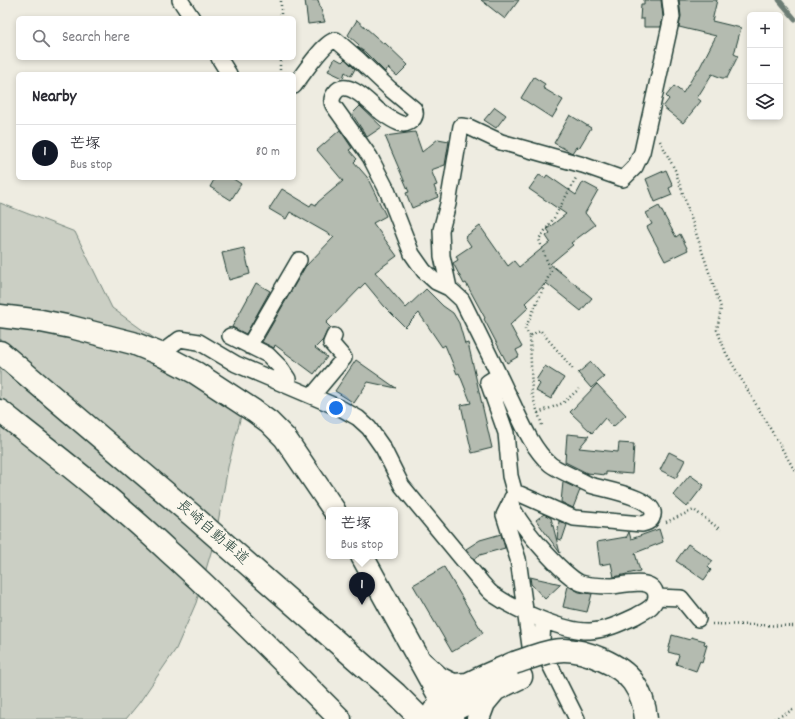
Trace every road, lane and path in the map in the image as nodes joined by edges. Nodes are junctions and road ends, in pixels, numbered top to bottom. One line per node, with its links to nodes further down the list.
1 (180, 0): 4 (street)
2 (281, 0): 5 (path)
3 (670, 0): 11 (street)
4 (191, 16)
5 (281, 16)
6 (219, 60): 8 (street)
7 (280, 60): 9 (path)
8 (228, 72)
9 (280, 72)
10 (296, 83): 14 (street)
11 (650, 119): 12 (street); 31 (path)
12 (583, 165): 14 (street); 18 (path)
13 (299, 260): 19 (street)
14 (449, 288): 23 (street)
15 (0, 316): 21 (main road)
16 (230, 336): 19 (street)
17 (334, 336): 27 (street)
18 (530, 336): 22 (path); 29 (path)
19 (249, 346): 25 (street)
20 (0, 352): 50 (main road, 長崎自動車道)
21 (160, 354): 24 (main road); 25 (street)
22 (573, 369)
23 (499, 375): 30 (street); 32 (street)
24 (213, 383): 33 (main road); 35 (main road)
25 (281, 383): 27 (street)
26 (579, 389): 29 (path)
27 (312, 396): 40 (street)
28 (0, 411): 51 (main road)
29 (538, 412): 30 (path)
30 (535, 445): 34 (street)
31 (795, 471)
32 (513, 498): 34 (street); 39 (street); 40 (street)
33 (332, 507)
34 (652, 519): 36 (path)
35 (326, 520)
36 (721, 530)
37 (351, 559): 50 (main road)
38 (364, 559): 45 (main road)
39 (656, 596): 41 (street); 42 (street)
40 (526, 612): 42 (street); 44 (street)
41 (698, 619): 43 (path)
42 (543, 620): 53 (street)
43 (795, 626)
44 (530, 646)
45 (420, 661): 47 (main road); 50 (main road)
46 (517, 670): 47 (main road); 48 (main road); 54 (main road); 55 (main road, bridge)
47 (468, 684): 50 (main road)
48 (494, 691): 50 (main road); 52 (main road)
49 (795, 709): 56 (path)
50 (438, 714)
51 (340, 719)
52 (478, 719)
53 (577, 719)
54 (632, 719)
55 (646, 719)
56 (774, 719)

